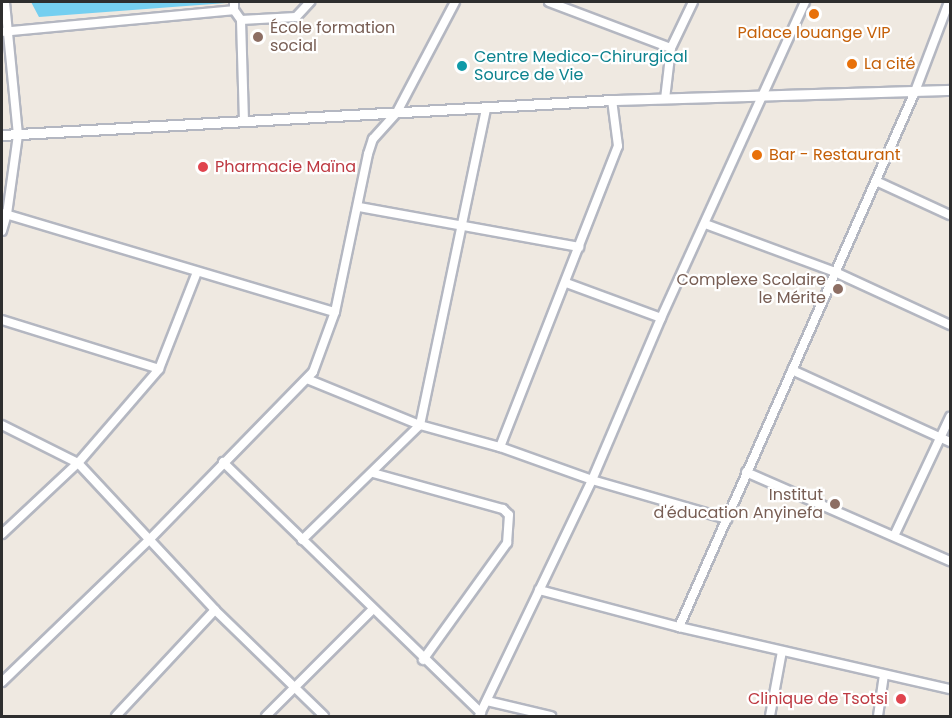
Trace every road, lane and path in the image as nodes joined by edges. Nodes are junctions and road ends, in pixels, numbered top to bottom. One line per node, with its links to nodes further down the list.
1 (5, 2): 10 (street)
2 (310, 2): 9 (street)
3 (455, 2): 18 (street)
4 (693, 2): 11 (street)
5 (805, 2): 14 (street)
6 (949, 2): 13 (street)
7 (555, 3): 11 (street)
8 (234, 6): 9 (street); 10 (street)
9 (242, 20): 19 (street)
10 (4, 32): 21 (street)
11 (671, 48): 15 (street)
12 (951, 90): 13 (street)
13 (914, 94): 14 (street); 22 (street)
14 (764, 98): 15 (street); 27 (street)
15 (665, 99): 16 (street)
16 (612, 100): 17 (street); 29 (street)
17 (486, 110): 18 (street); 26 (street)
18 (397, 112): 19 (street); 23 (street)
19 (244, 122): 21 (street)
20 (2, 135): 21 (street)
21 (18, 135): 24 (street)
22 (876, 181): 25 (street); 31 (street)
23 (359, 207): 26 (street); 33 (street)
24 (4, 213): 28 (street); 30 (street)
25 (951, 215)
26 (460, 224): 29 (street); 42 (street)
27 (705, 224): 31 (street); 34 (street)
28 (2, 231)
29 (579, 247): 32 (street)
30 (197, 272): 33 (street); 37 (street)
31 (835, 272): 36 (street); 38 (street)
32 (566, 283): 34 (street); 45 (street)
33 (335, 312): 39 (street)
34 (661, 318): 50 (street)
35 (2, 320): 37 (street)
36 (951, 325)
37 (159, 369): 47 (street)
38 (792, 370): 43 (street); 48 (street)
39 (307, 378): 42 (street); 46 (street)
40 (951, 417): 43 (street)
41 (2, 424): 47 (street)
42 (420, 425): 45 (street); 49 (street)
43 (942, 439): 44 (street); 53 (street)
44 (951, 442)
45 (500, 447): 50 (street)
46 (223, 462): 54 (street); 55 (street)
47 (78, 463): 52 (street); 55 (street)
48 (746, 472): 51 (street); 53 (street)
49 (374, 473): 54 (street); 62 (street)
50 (592, 480): 51 (street); 57 (street)
51 (727, 519): 60 (street)
52 (2, 534)
53 (894, 536): 56 (street)
54 (302, 540): 59 (street)
55 (148, 541): 58 (street); 64 (street)
56 (951, 561)
57 (538, 590): 60 (street); 67 (street)
58 (215, 610): 65 (street); 69 (street)
59 (371, 611): 62 (street); 65 (street)
60 (679, 627): 61 (street)
61 (782, 651): 63 (street); 73 (street)
62 (423, 660): 68 (street)
63 (884, 675): 66 (street); 74 (street)
64 (2, 682)
65 (295, 687): 70 (street); 71 (street)
66 (951, 689)
67 (487, 701): 68 (street); 72 (street)
68 (480, 715)
69 (116, 717)
70 (266, 717)
71 (324, 717)
72 (551, 717)
73 (770, 717)
74 (878, 717)

